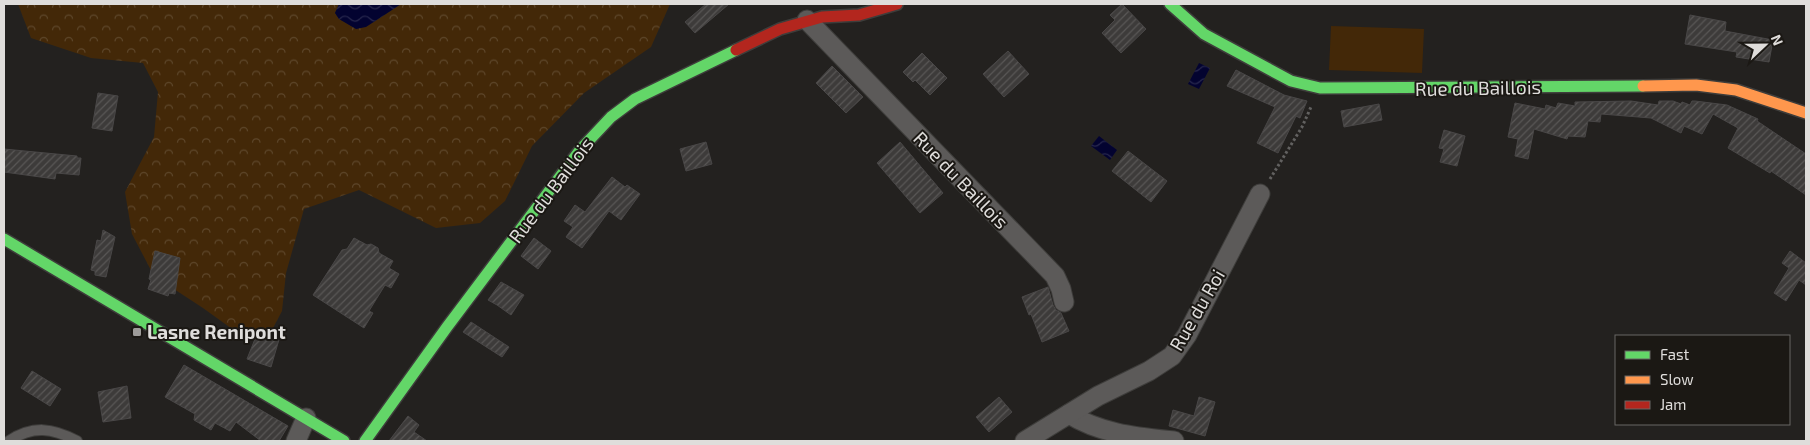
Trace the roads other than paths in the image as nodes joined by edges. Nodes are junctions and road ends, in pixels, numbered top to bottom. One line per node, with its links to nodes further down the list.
1 (897, 4): 3 (street, Rue du Baillois)
2 (1170, 4): 4 (street, Rue du Baillois)
3 (807, 20): 7 (street, Rue du Baillois); 14 (street, Rue du Baillois)
4 (1806, 113)
5 (1260, 194): 8 (street, Rue du Roi)
6 (4, 240): 9 (street)
7 (1064, 302)
8 (1069, 414): 15 (street, Rue du Roi); 16 (street)
9 (306, 418): 12 (street); 13 (street)
10 (9, 441): 11 (lane)
11 (77, 441)
12 (296, 441)
13 (344, 441)
14 (365, 441)
15 (1025, 441)
16 (1174, 441)

